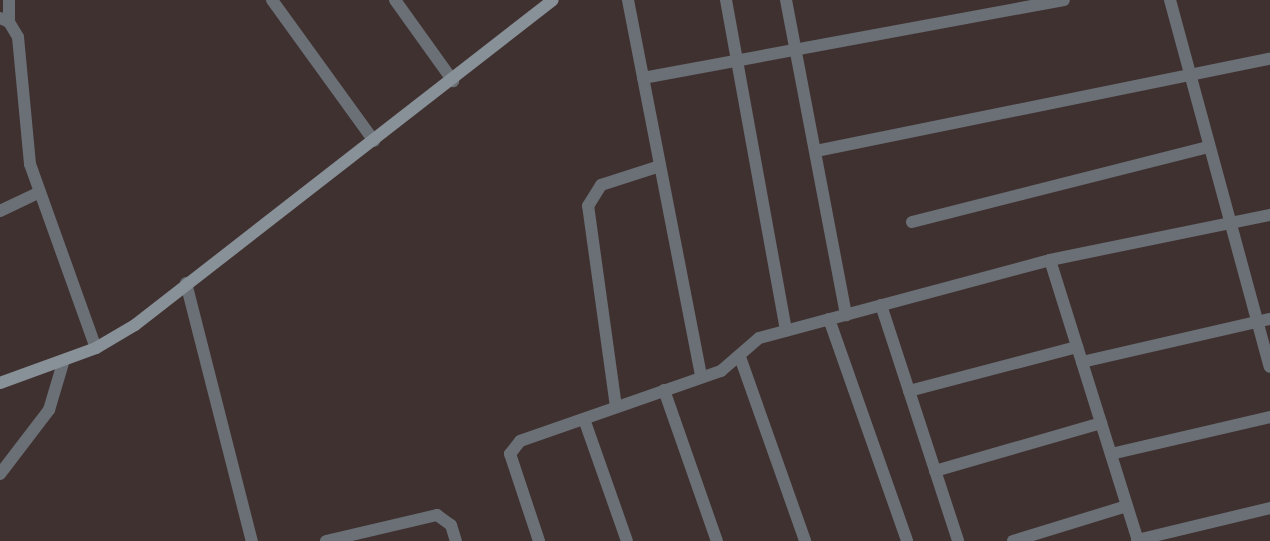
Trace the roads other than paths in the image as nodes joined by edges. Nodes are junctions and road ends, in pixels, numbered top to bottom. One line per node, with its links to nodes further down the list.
1 (9, 0): 10 (street)
2 (272, 0): 17 (street)
3 (395, 0): 16 (street)
4 (628, 0): 15 (street)
5 (726, 0): 13 (street)
6 (786, 0): 11 (street)
7 (1064, 0): 11 (street)
8 (1170, 0): 14 (street)
9 (546, 2): 16 (street)
10 (5, 20): 21 (street)
11 (797, 51): 13 (street); 19 (street)
12 (1270, 59): 14 (street)
13 (737, 63): 15 (street); 32 (street)
14 (1187, 76): 18 (street); 19 (street)
15 (643, 78): 20 (street)
16 (453, 81): 17 (street)
17 (374, 141): 27 (street)
18 (1209, 147): 24 (street); 25 (street)
19 (816, 151): 29 (street)
20 (660, 166): 39 (street); 43 (street)
21 (40, 192): 22 (street); 34 (street)
22 (0, 211)
23 (1270, 215): 25 (street)
24 (912, 222)
25 (1232, 222): 26 (street); 31 (street)
26 (1050, 260): 28 (street); 33 (street)
27 (186, 283): 34 (street); 53 (street)
28 (881, 306): 29 (street); 42 (street)
29 (846, 315): 30 (street)
30 (829, 320): 32 (street); 60 (street)
31 (1264, 320): 36 (street); 38 (street)
32 (786, 331): 35 (street)
33 (1077, 347): 36 (street); 42 (street)
34 (96, 348): 37 (street)
35 (740, 358): 39 (street); 59 (street)
36 (1082, 362): 46 (street)
37 (63, 363): 40 (street); 49 (street)
38 (1270, 366)
39 (701, 378): 41 (street)
40 (0, 383)
41 (664, 390): 43 (street); 58 (street)
42 (909, 391): 48 (street)
43 (616, 408): 45 (street)
44 (1270, 416): 47 (street)
45 (584, 418): 56 (street); 57 (street)
46 (1101, 423): 47 (street); 48 (street)
47 (1111, 454): 50 (street)
48 (935, 471): 61 (street)
49 (0, 474)
50 (1127, 506): 52 (street); 62 (street)
51 (1270, 508): 52 (street)
52 (1137, 540)
53 (252, 541)
54 (326, 541): 55 (street)
55 (456, 541)
56 (539, 541)
57 (627, 541)
58 (717, 541)
59 (805, 541)
60 (907, 541)
61 (958, 541)
62 (1013, 541)

